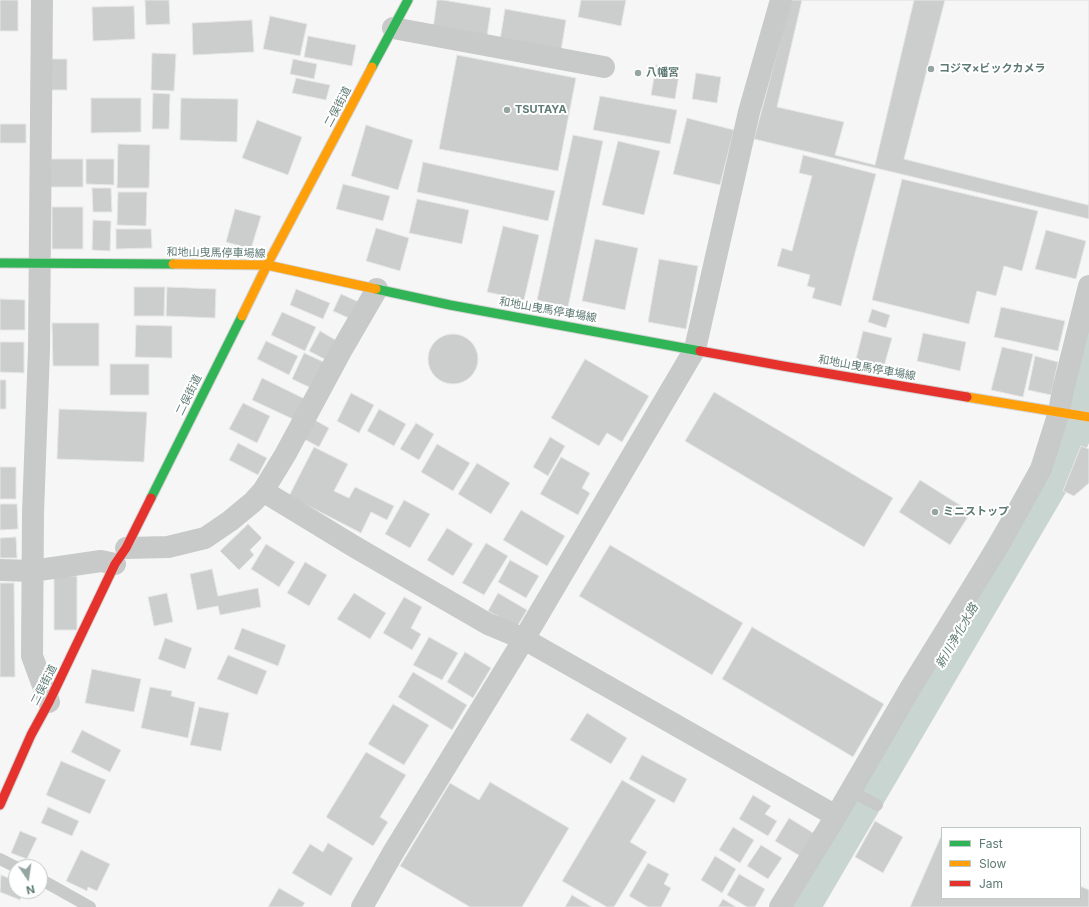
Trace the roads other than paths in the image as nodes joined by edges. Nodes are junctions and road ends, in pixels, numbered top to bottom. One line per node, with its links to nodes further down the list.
1 (42, 0): 7 (street)
2 (408, 0): 4 (main road, 二俣街道)
3 (781, 0): 11 (street)
4 (393, 28): 5 (street); 8 (main road, 二俣街道)
5 (604, 67)
6 (0, 262): 7 (main road, 和地山曳馬停車場線)
7 (40, 263): 8 (main road, 和地山曳馬停車場線); 17 (street)
8 (267, 265): 10 (main road, 和地山曳馬停車場線); 15 (main road, 二俣街道)
9 (1089, 286): 12 (street)
10 (377, 289): 11 (main road, 和地山曳馬停車場線); 14 (street)
11 (695, 349): 12 (main road, 和地山曳馬停車場線); 18 (street)
12 (1069, 414): 13 (main road, 和地山曳馬停車場線); 20 (street)
13 (1089, 417)
14 (263, 490): 15 (street); 18 (street)
15 (121, 556): 17 (street); 19 (main road, 二俣街道)
16 (0, 570): 17 (street)
17 (32, 571): 19 (street)
18 (524, 638): 23 (street); 26 (street)
19 (49, 702): 21 (main road, 二俣街道)
20 (851, 790): 22 (lane); 23 (street)
21 (0, 805)
22 (876, 805)
23 (836, 816): 27 (street)
24 (48, 883): 25 (lane)
25 (90, 907)
26 (362, 907)
27 (780, 907)

